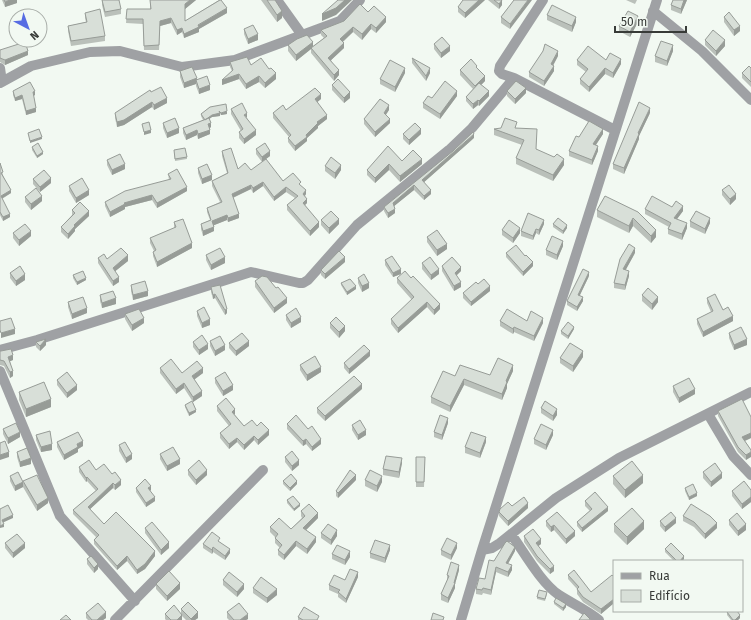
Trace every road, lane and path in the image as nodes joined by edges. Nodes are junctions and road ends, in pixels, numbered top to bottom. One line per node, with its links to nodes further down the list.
1 (277, 0): 6 (street)
2 (360, 0): 6 (street)
3 (543, 0): 8 (street)
4 (657, 0): 5 (street)
5 (653, 11): 10 (street); 11 (street)
6 (302, 35): 9 (street)
7 (0, 68): 9 (street)
8 (514, 78): 11 (street); 12 (street)
9 (1, 83)
10 (751, 100)
11 (615, 130): 19 (street)
12 (0, 350)
13 (0, 371): 20 (street)
14 (751, 392): 15 (street)
15 (708, 414): 17 (street); 18 (street)
16 (263, 470): 20 (street)
17 (751, 475)
18 (511, 534): 19 (street); 23 (street)
19 (482, 550): 22 (street)
20 (135, 601): 21 (street)
21 (115, 620)
22 (461, 620)
23 (599, 620)

